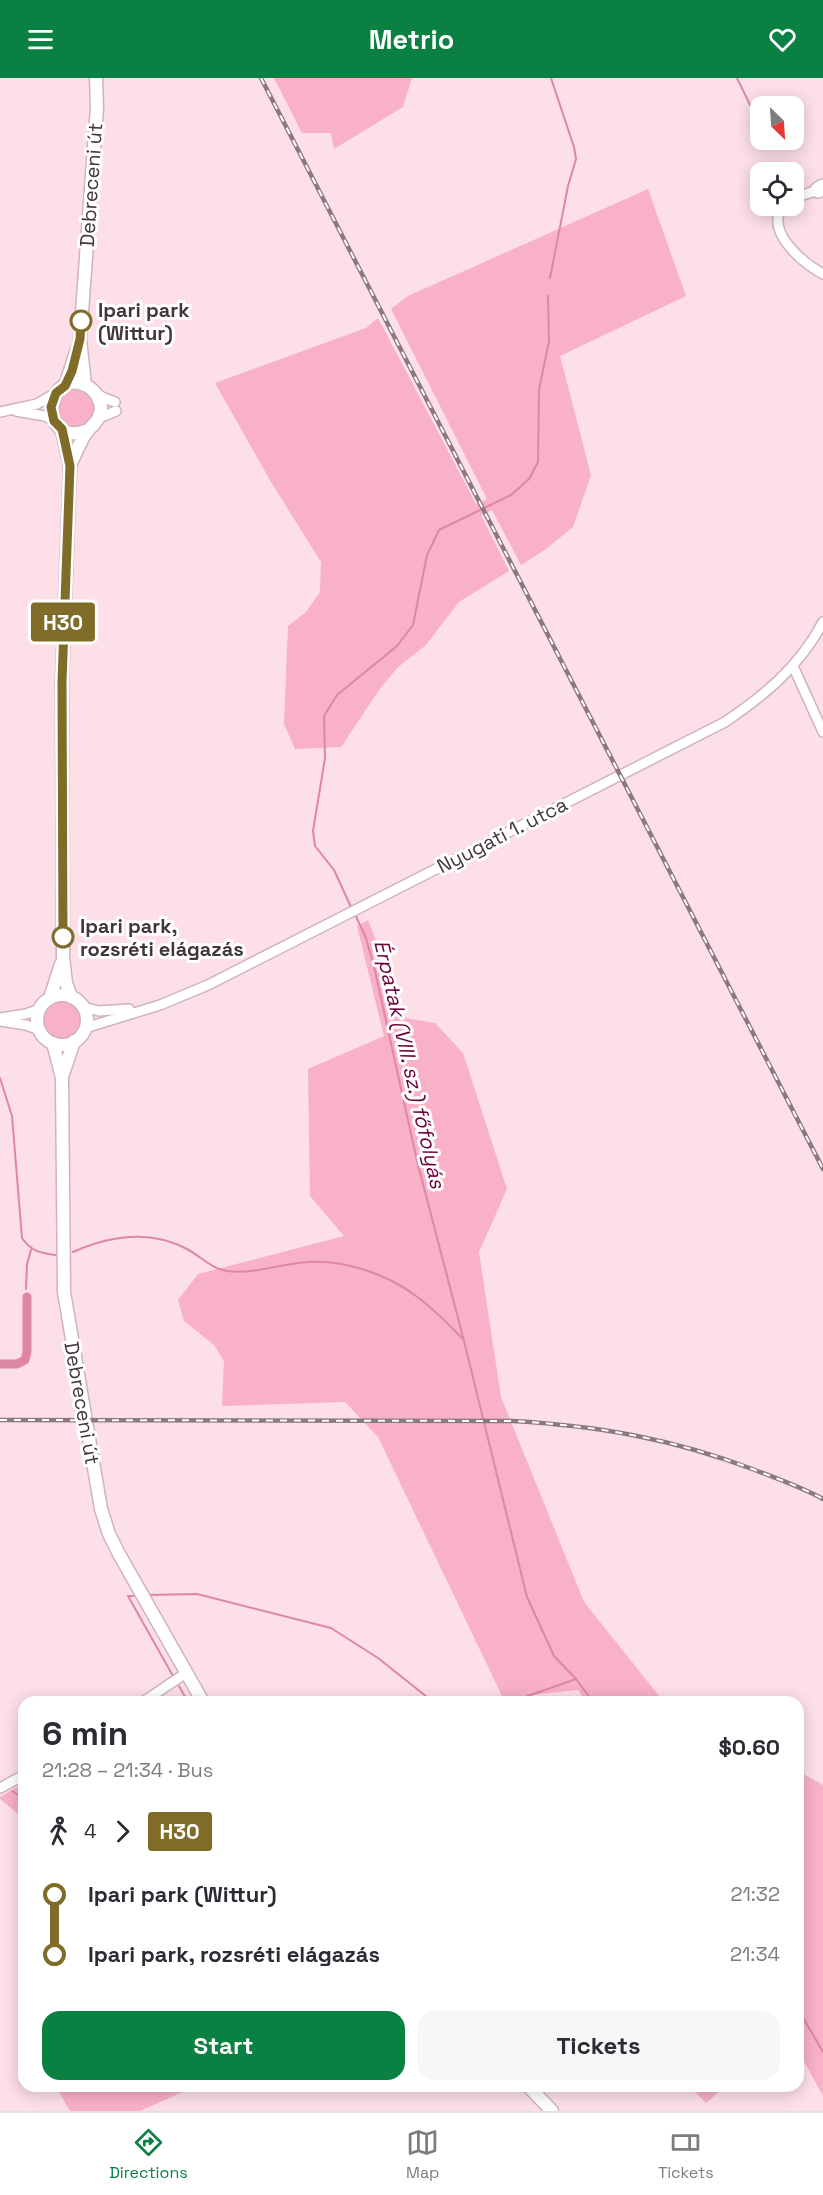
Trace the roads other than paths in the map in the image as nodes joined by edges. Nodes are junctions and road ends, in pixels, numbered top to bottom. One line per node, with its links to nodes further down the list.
1 (96, 78): 6 (street, Debreceni út)
2 (822, 188): 3 (street)
3 (804, 194)
4 (779, 216): 5 (street)
5 (823, 274)
6 (80, 339): 7 (street); 8 (street)
7 (90, 388): 8 (street); 11 (street); 11 (street)
8 (61, 390): 9 (street); 12 (street)
9 (14, 410): 10 (street); 12 (street)
10 (0, 412)
11 (99, 418): 13 (street)
12 (58, 425): 13 (street); 14 (street)
13 (87, 430): 14 (street)
14 (70, 466): 18 (street)
15 (823, 622): 16 (street, Nyugati 1. utca)
16 (793, 666): 17 (street); 22 (street, Nyugati 1. utca)
17 (823, 732)
18 (63, 957): 19 (street); 20 (street)
19 (71, 997): 20 (street); 21 (street)
20 (50, 998): 23 (street)
21 (83, 1007): 22 (street, Nyugati 1. utca); 25 (street)
22 (152, 1007): 25 (street, Nyugati 1. utca)
23 (40, 1009): 24 (street); 26 (street)
24 (0, 1019): 26 (street)
25 (85, 1028): 27 (street)
26 (40, 1030): 28 (street)
27 (74, 1041): 28 (street); 29 (street)
28 (53, 1043): 29 (street)
29 (63, 1078): 30 (street, Debreceni út)
30 (186, 1673): 31 (street); 32 (street, Debreceni út)
31 (151, 1696)
32 (199, 1696)
33 (18, 1778): 34 (street)
34 (0, 1788)
35 (534, 2092): 36 (street)
36 (552, 2111)

